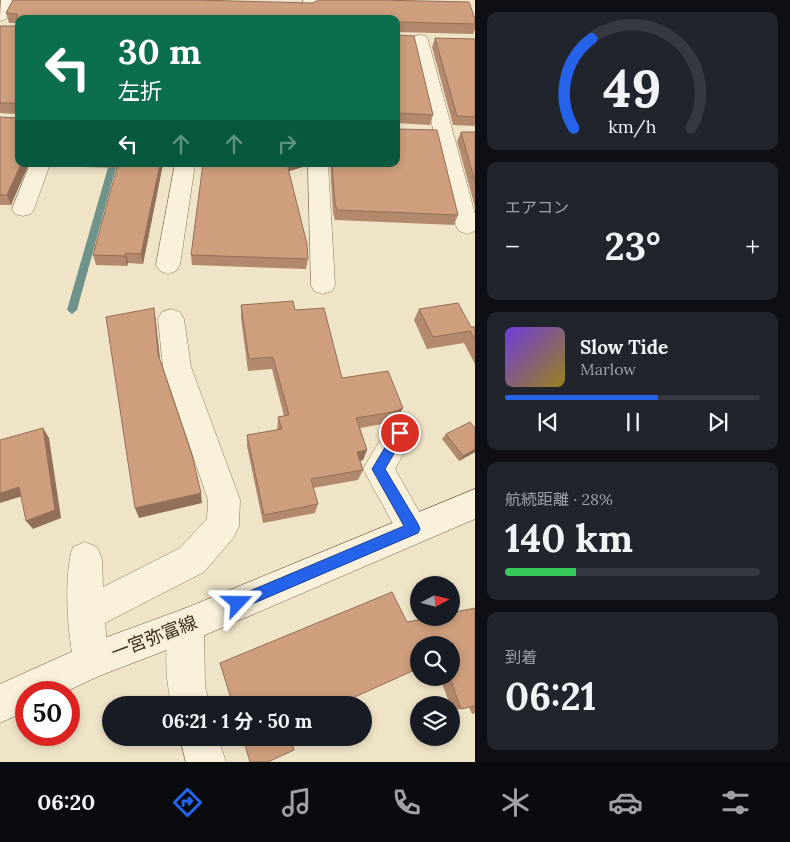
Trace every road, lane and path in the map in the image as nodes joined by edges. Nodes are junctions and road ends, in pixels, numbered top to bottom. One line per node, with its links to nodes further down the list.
1 (9, 0): 4 (street)
2 (292, 5): 3 (street)
3 (311, 8)
4 (3, 25)
5 (421, 40): 7 (street)
6 (425, 132): 7 (street)
7 (452, 133): 12 (street)
8 (39, 167): 11 (street)
9 (184, 167): 13 (street)
10 (318, 167): 14 (street)
11 (22, 209)
12 (467, 226)
13 (168, 265)
14 (323, 285)
15 (171, 319): 20 (street)
16 (400, 433): 18 (street)
17 (475, 504): 18 (street, 一宮弥富線)
18 (413, 529): 21 (street, 一宮弥富線)
19 (85, 559): 20 (street)
20 (86, 614): 22 (street)
21 (186, 626): 22 (street, 一宮弥富線); 23 (street)
22 (91, 661): 24 (street, 一宮弥富線)
23 (188, 696)
24 (0, 704)
25 (201, 746): 26 (street)
26 (206, 762)

